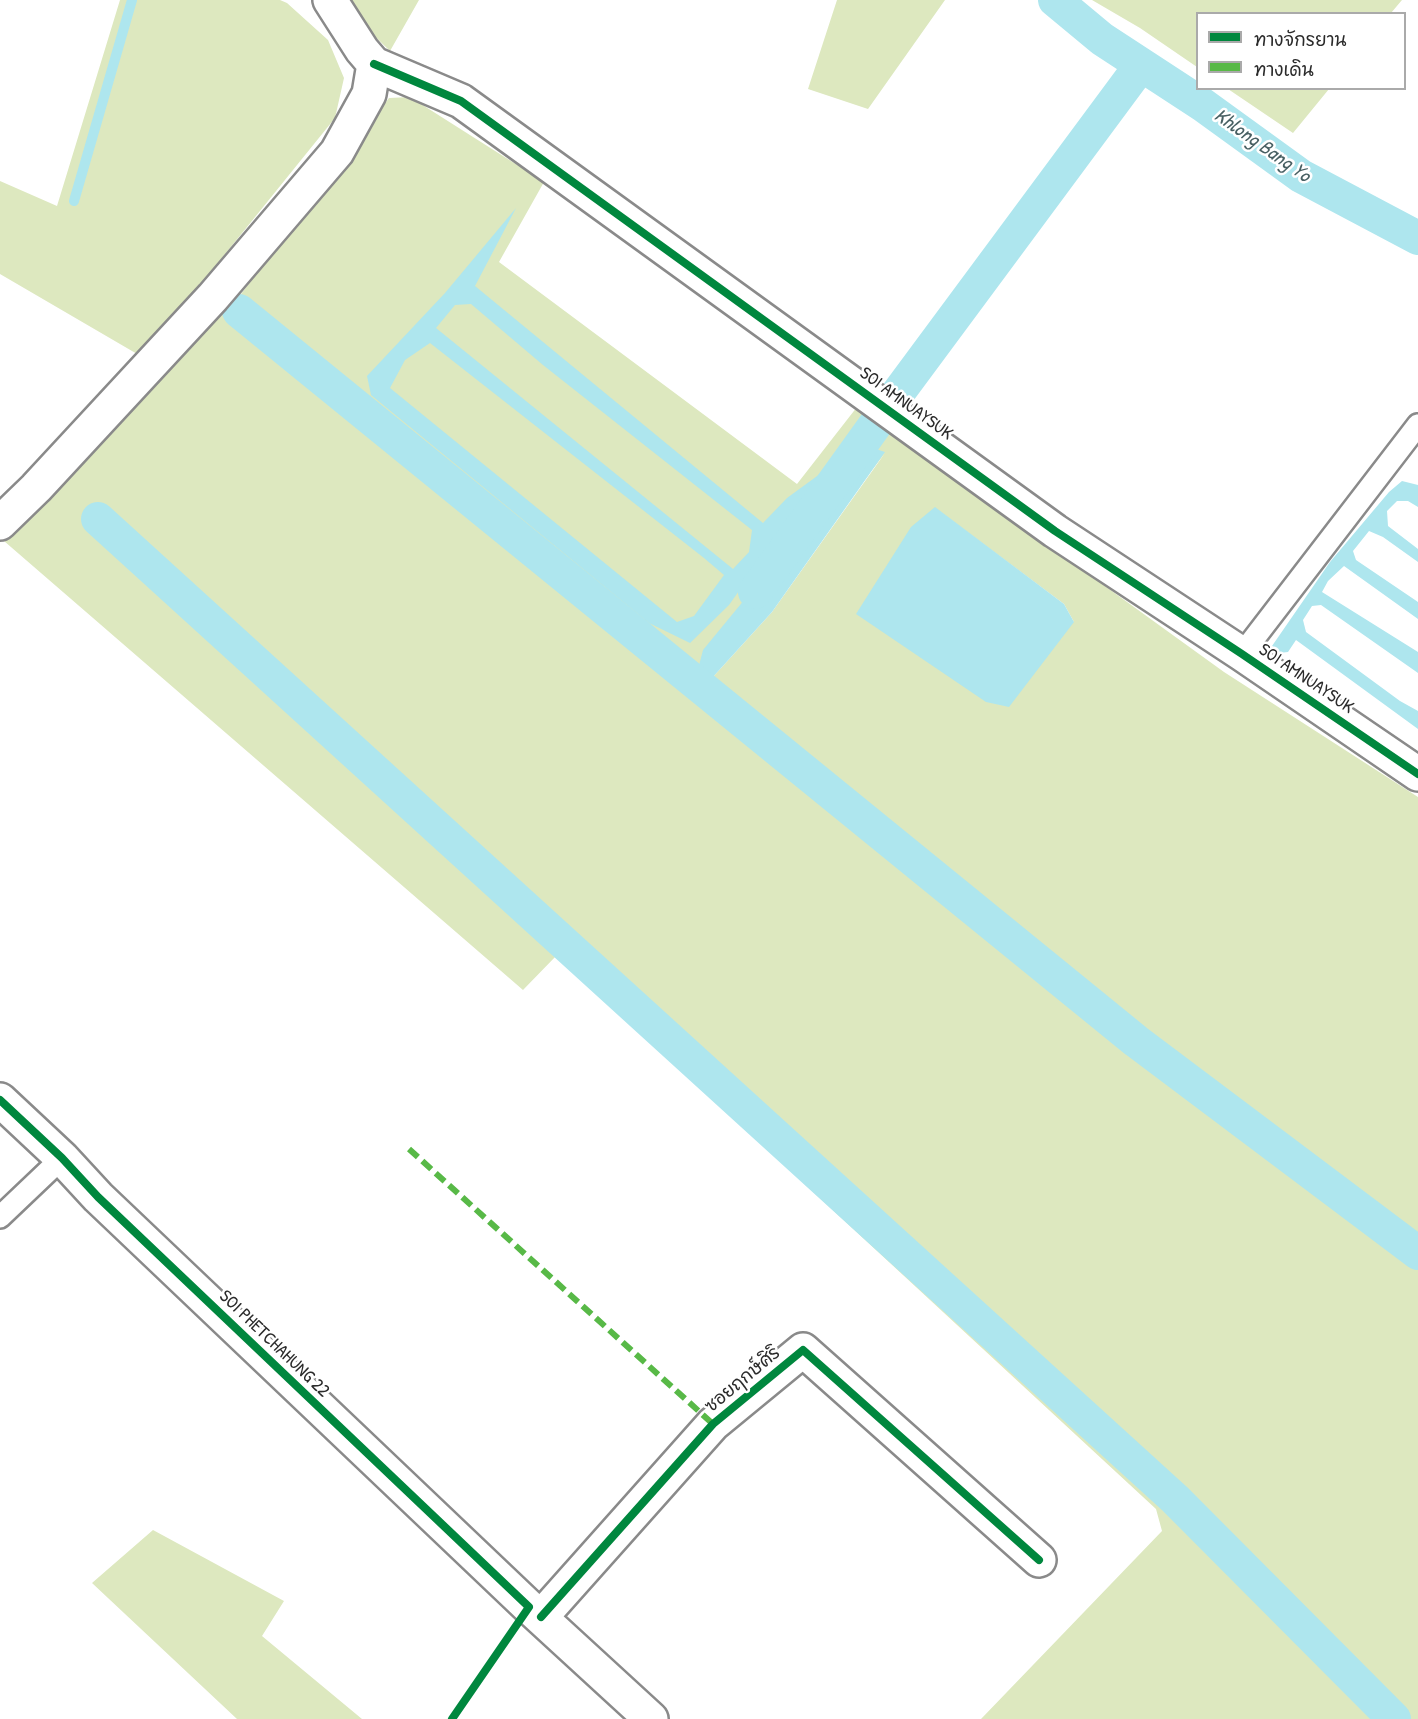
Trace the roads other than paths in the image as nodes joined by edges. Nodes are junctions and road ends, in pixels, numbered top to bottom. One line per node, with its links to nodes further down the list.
1 (330, 0): 2 (street)
2 (374, 64): 4 (street); 5 (street, SOI AMNUAYSUK)
3 (1418, 425): 5 (lane)
4 (0, 523)
5 (1242, 654): 6 (street, SOI AMNUAYSUK)
6 (1418, 774)
7 (0, 1100): 8 (street, SOI PHETCHAHUNG 22)
8 (63, 1158): 9 (lane); 11 (street, SOI PHETCHAHUNG 22)
9 (0, 1217)
10 (1039, 1560): 11 (street, ซอยฤกษ์ศิริ)
11 (541, 1617): 12 (street, SOI PHETCHAHUNG 22)
12 (651, 1719)

